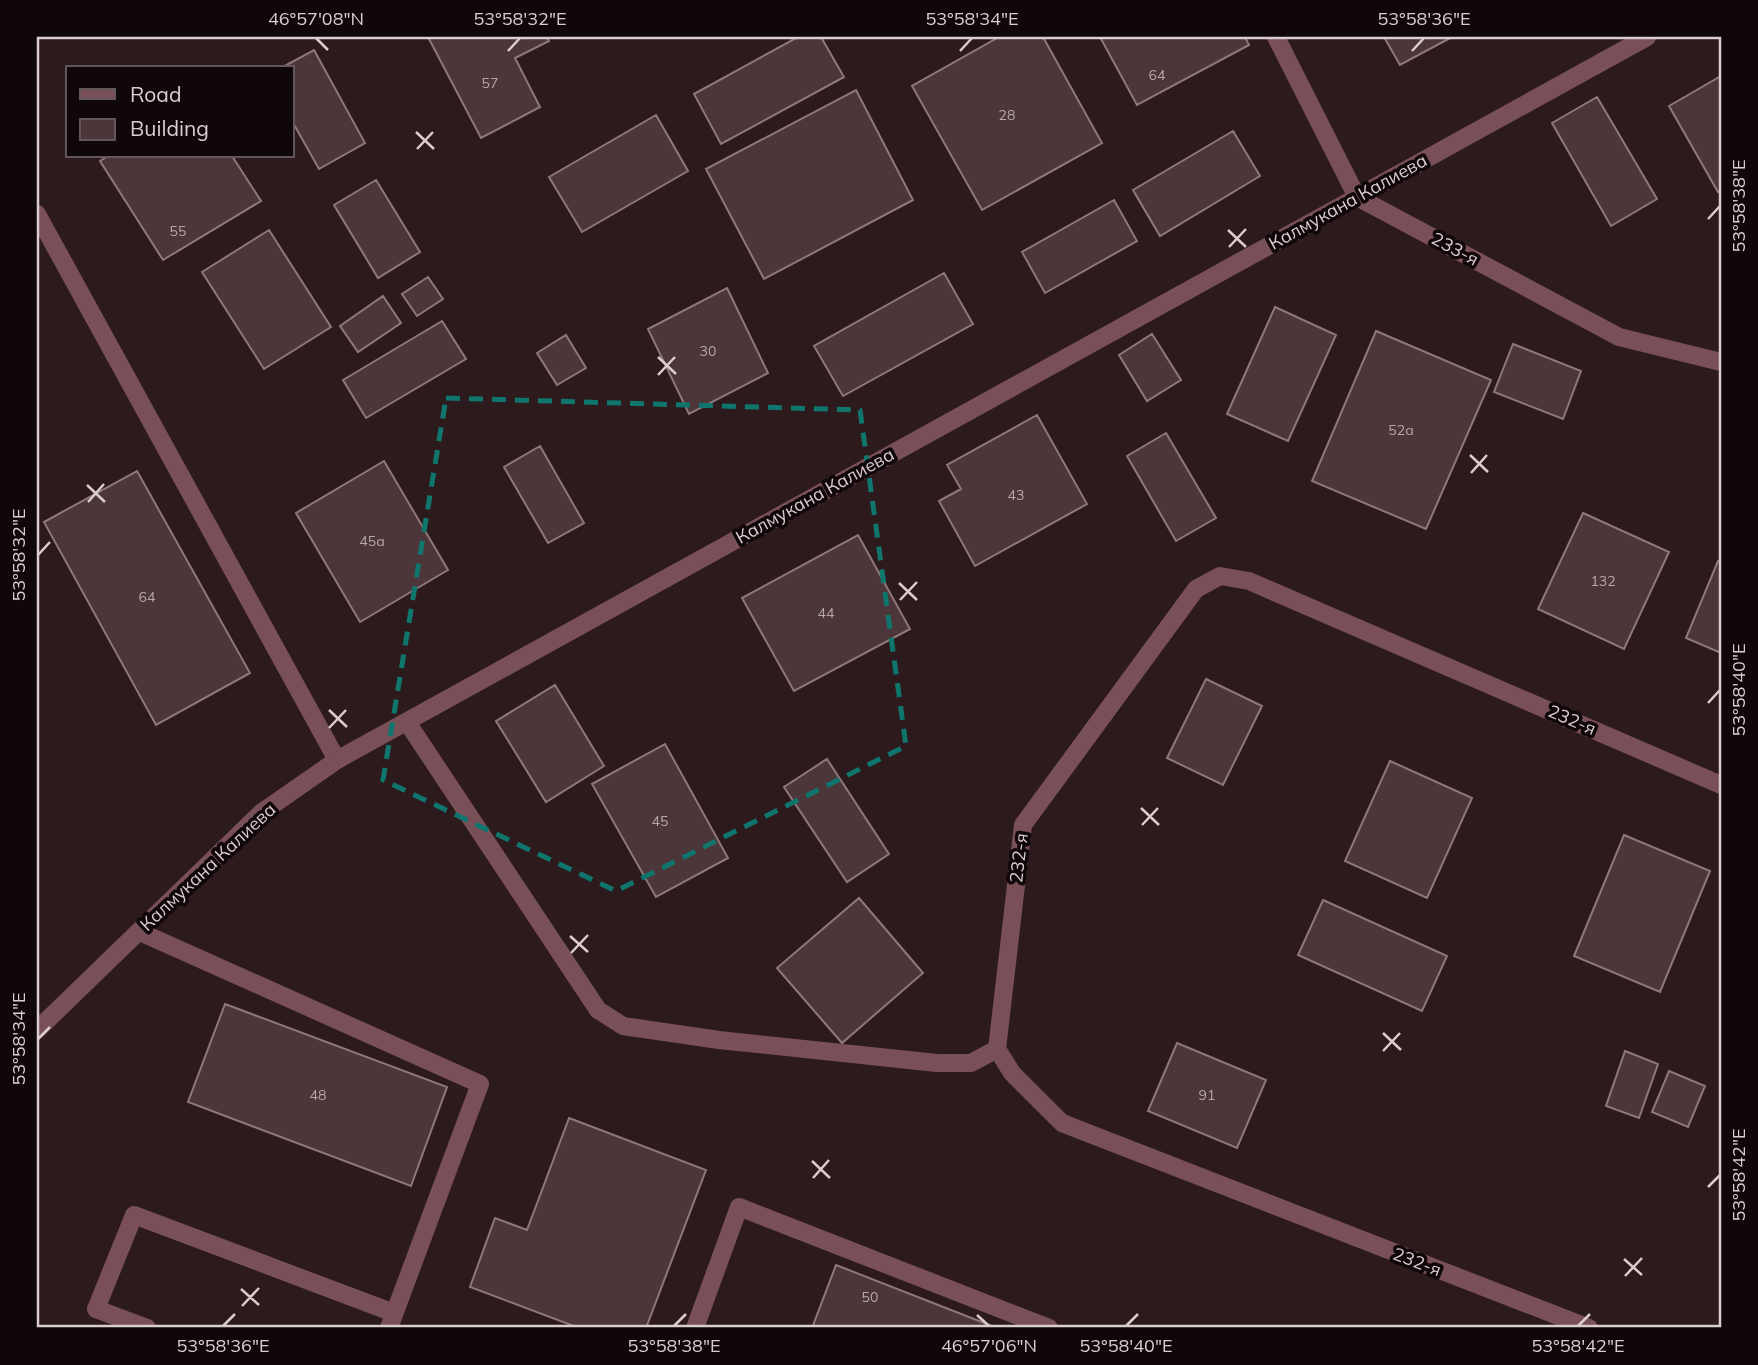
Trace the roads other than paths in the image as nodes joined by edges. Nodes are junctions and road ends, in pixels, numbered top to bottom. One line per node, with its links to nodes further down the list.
1 (1276, 37): 3 (street)
2 (1647, 37): 3 (street, Калмукана Калиева)
3 (1357, 197): 5 (street, 233-я); 6 (street, Калмукана Калиева)
4 (37, 214): 7 (street)
5 (1721, 362)
6 (407, 722): 7 (street, Калмукана Калиева); 11 (street)
7 (338, 760): 9 (street, Калмукана Калиева)
8 (1721, 785): 11 (street, 232-я)
9 (140, 932): 10 (street, Калмукана Калиева); 12 (street)
10 (37, 1030)
11 (998, 1049): 16 (street, 232-я)
12 (391, 1320): 13 (street)
13 (148, 1328)
14 (695, 1328): 15 (street)
15 (1049, 1328)
16 (1589, 1328)

